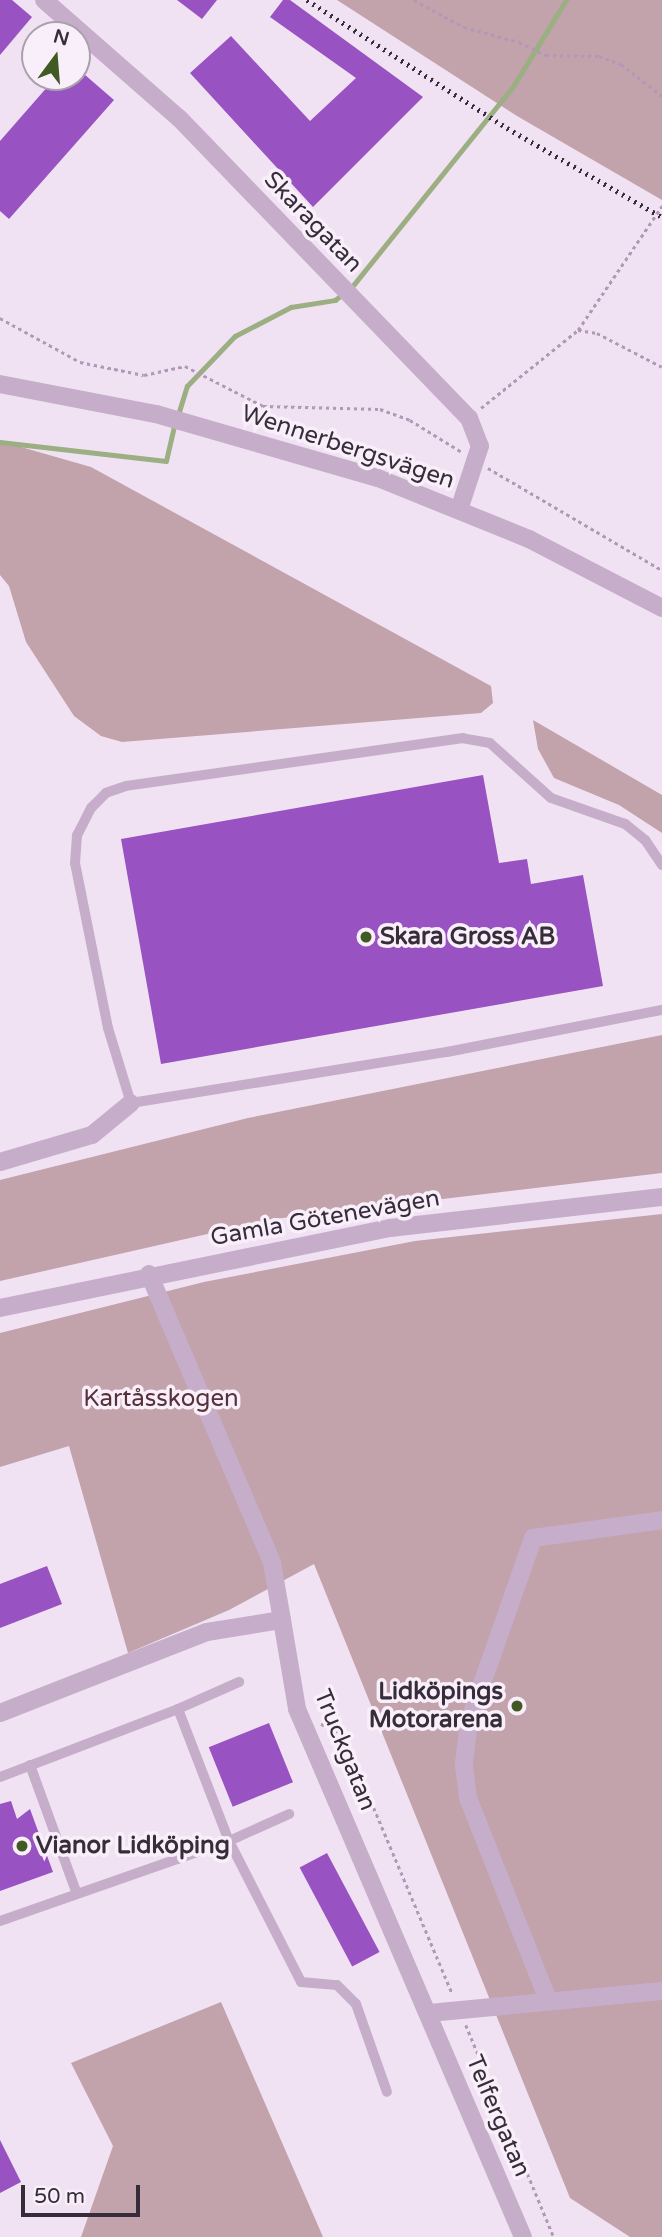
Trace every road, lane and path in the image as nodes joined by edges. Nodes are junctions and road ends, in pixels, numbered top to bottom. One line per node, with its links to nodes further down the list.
1 (44, 0): 9 (street, Skaragatan)
2 (414, 0): 3 (path)
3 (662, 96)
4 (662, 206): 6 (path)
5 (0, 318): 10 (path)
6 (578, 330): 7 (path); 9 (path)
7 (662, 368)
8 (0, 384): 11 (street, Wennerbergsvägen)
9 (469, 418): 10 (street, Skaragatan)
10 (478, 461): 11 (street, Skaragatan); 12 (path)
11 (459, 510): 13 (street, Wennerbergsvägen)
12 (662, 570)
13 (662, 608)
14 (662, 865): 16 (lane)
15 (662, 1010): 16 (lane)
16 (131, 1103): 17 (street)
17 (0, 1162)
18 (662, 1196): 19 (street, Gamla Götenevägen)
19 (149, 1274): 20 (street, Gamla Götenevägen); 22 (street, Truckgatan)
20 (0, 1308)
21 (662, 1520): 35 (street)
22 (282, 1620): 25 (street); 26 (street, Truckgatan)
23 (239, 1682): 24 (lane)
24 (178, 1709): 28 (lane); 31 (lane)
25 (0, 1713)
26 (303, 1722): 27 (path); 36 (street, Truckgatan)
27 (352, 1756)
28 (30, 1765): 29 (lane); 32 (lane)
29 (0, 1777)
30 (289, 1814): 31 (lane)
31 (229, 1841): 32 (lane); 37 (lane)
32 (77, 1894): 33 (lane)
33 (0, 1921)
34 (662, 1991): 35 (street)
35 (548, 2000): 36 (street)
36 (429, 2014): 38 (street, Telfergatan)
37 (387, 2092)
38 (523, 2237)

